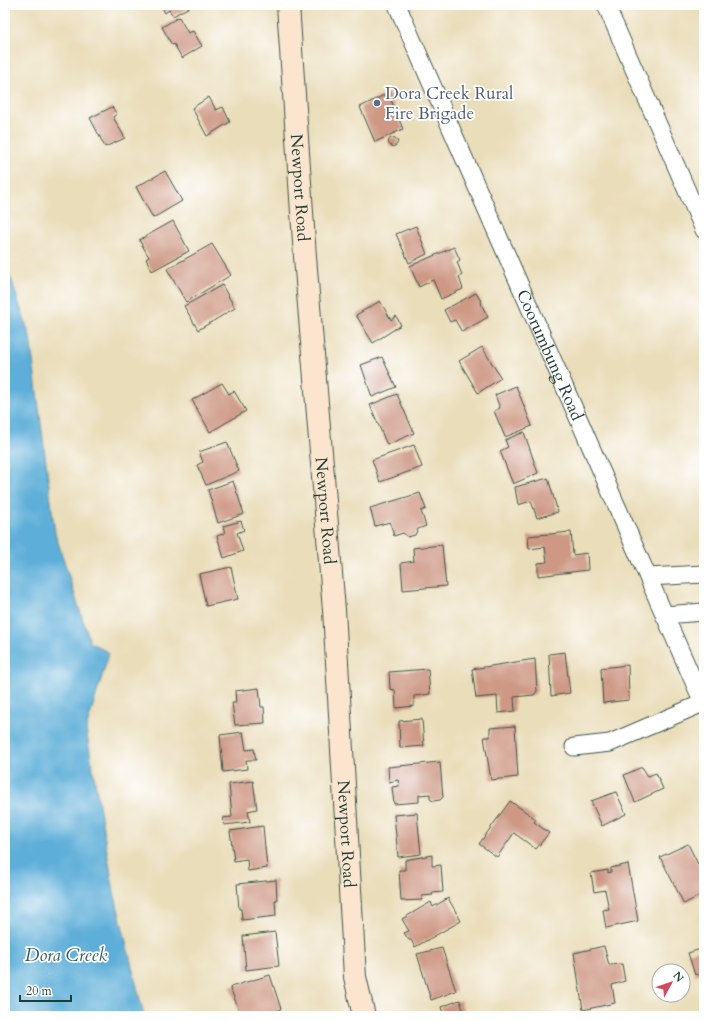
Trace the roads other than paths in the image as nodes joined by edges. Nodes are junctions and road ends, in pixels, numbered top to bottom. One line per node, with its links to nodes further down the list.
1 (288, 5): 11 (street, Newport Road)
2 (396, 5): 6 (street, Coorumbung Road)
3 (606, 5): 4 (street)
4 (704, 230)
5 (704, 574): 6 (street)
6 (648, 577): 8 (street, Coorumbung Road)
7 (704, 612): 8 (street)
8 (664, 615): 9 (street, Coorumbung Road)
9 (704, 704): 10 (street)
10 (574, 746)
11 (364, 1016)

